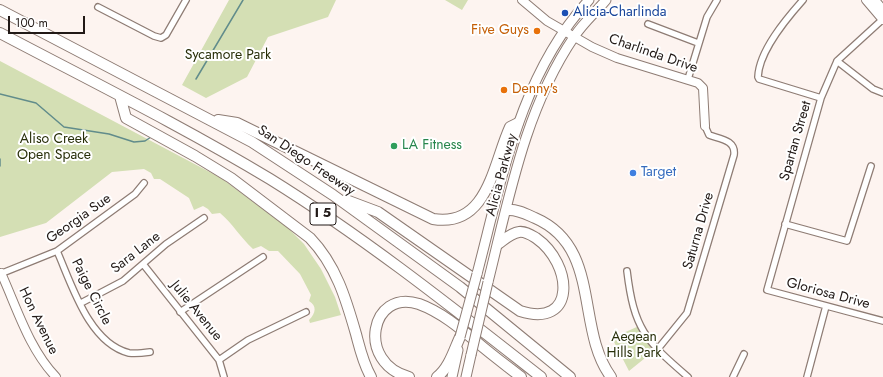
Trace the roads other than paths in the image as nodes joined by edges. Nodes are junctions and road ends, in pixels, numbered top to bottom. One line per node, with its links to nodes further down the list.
1 (186, 0): 9 (street)
2 (522, 0): 14 (street, Charlinda Drive)
3 (589, 0): 14 (main road, Alicia Parkway)
4 (606, 0): 16 (main road, Alicia Parkway)
5 (717, 0): 17 (street)
6 (803, 0): 22 (street)
7 (866, 0): 12 (street)
8 (875, 0): 11 (street)
9 (98, 7)
10 (0, 10): 23 (highway, San Diego Freeway / I 5)
11 (883, 10)
12 (883, 19): 18 (street, Spartan Street)
13 (648, 24): 17 (street)
14 (564, 30): 16 (street, Charlinda Drive); 24 (main road, Alicia Parkway)
15 (0, 33): 21 (highway, I 5)
16 (575, 36): 19 (street, Charlinda Drive); 25 (main road, Alicia Parkway)
17 (698, 43): 19 (street)
18 (837, 61): 20 (street); 22 (street, Spartan Street)
19 (688, 79): 26 (street, Charlinda Drive)
20 (883, 93)
21 (120, 96): 53 (highway); 59 (highway, I 5)
22 (821, 98): 33 (street, Spartan Street)
23 (209, 118): 24 (highway); 29 (highway, San Diego Freeway / I 5)
24 (519, 121): 25 (main road); 30 (main road, Alicia Parkway)
25 (531, 123): 31 (main road, Alicia Parkway)
26 (704, 126): 47 (street, Saturna Drive)
27 (871, 166): 33 (street)
28 (144, 183): 35 (street, Georgia Sue)
29 (333, 195): 34 (highway); 60 (highway, San Diego Freeway / I 5)
30 (494, 209): 31 (main road); 46 (main road, Alicia Parkway, bridge)
31 (509, 210): 34 (main road, Alicia Parkway); 61 (highway)
32 (204, 218): 37 (street, Sara Lane)
33 (785, 224): 40 (street, Spartan Street)
34 (498, 244): 57 (main road, Alicia Parkway, bridge)
35 (57, 251): 39 (street, Georgia Sue); 41 (street, Paige Circle)
36 (263, 257): 43 (street)
37 (143, 264): 41 (street, Sara Lane); 43 (street, Julie Avenue)
38 (627, 271): 47 (street)
39 (0, 273): 51 (street, Hon Avenue)
40 (767, 290): 42 (street, Gloriosa Drive)
41 (81, 303): 48 (street, Paige Circle)
42 (826, 306): 45 (street, Gloriosa Drive); 64 (street)
43 (180, 312): 50 (street, Julie Avenue)
44 (306, 312): 50 (street)
45 (883, 321)
46 (460, 337): 55 (highway); 56 (main road, Alicia Parkway)
47 (657, 350): 62 (street)
48 (150, 352)
49 (744, 354): 63 (street)
50 (219, 360): 52 (street, Julie Avenue)
51 (56, 377)
52 (224, 377)
53 (371, 377)
54 (409, 377): 58 (highway)
55 (437, 377)
56 (452, 377)
57 (466, 377)
58 (521, 377)
59 (541, 377)
60 (570, 377)
61 (611, 377)
62 (688, 377)
63 (732, 377)
64 (807, 377)

